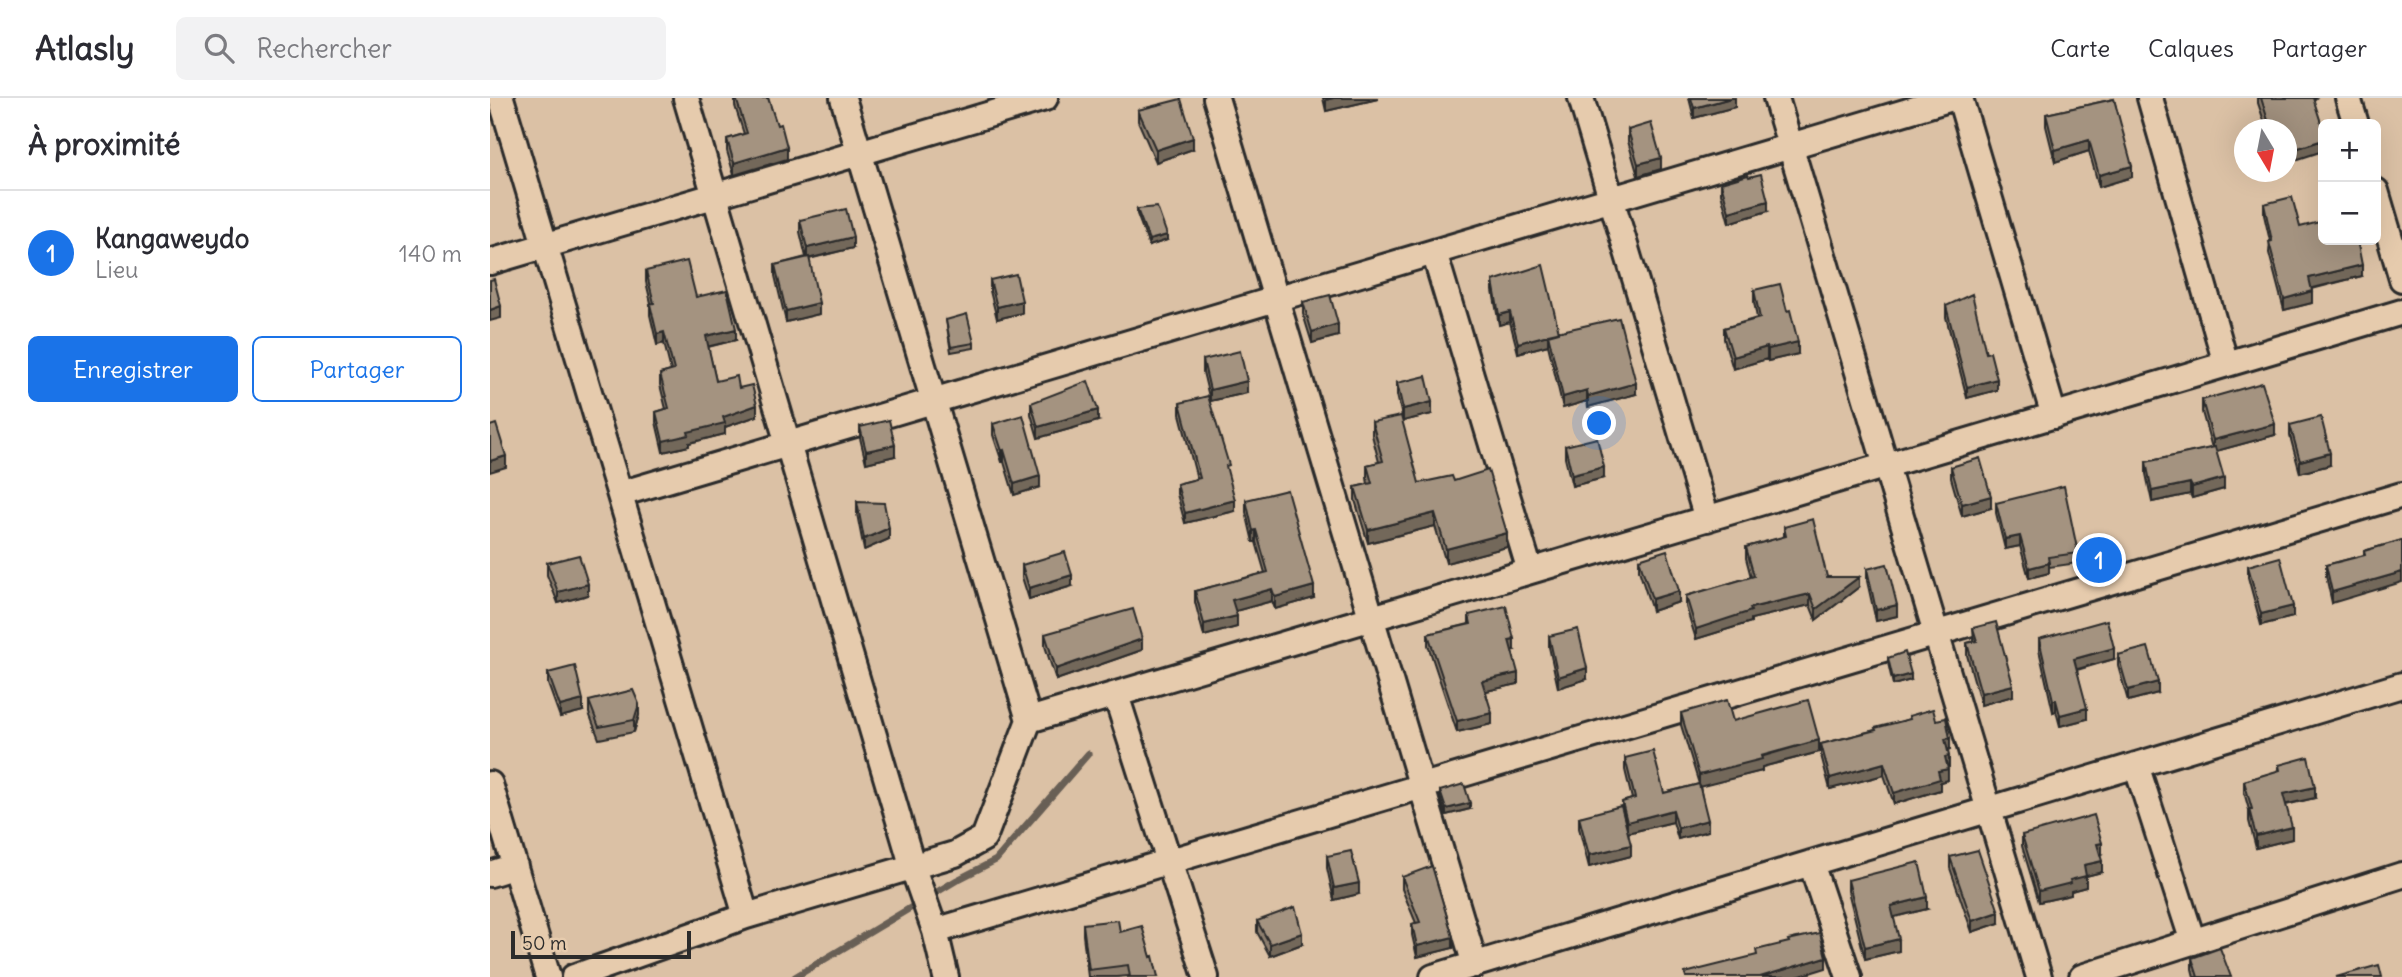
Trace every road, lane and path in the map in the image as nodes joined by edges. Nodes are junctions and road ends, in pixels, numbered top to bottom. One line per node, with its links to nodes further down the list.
1 (501, 98): 18 (street)
2 (686, 98): 15 (street)
3 (843, 98): 14 (street)
4 (1216, 98): 22 (street)
5 (1581, 98): 16 (street)
6 (1776, 98): 13 (street)
7 (1952, 98): 13 (street)
8 (1960, 98): 26 (street)
9 (2150, 98): 24 (street)
10 (2348, 98): 12 (street)
11 (1031, 100): 14 (street)
12 (2354, 119)
13 (1791, 146): 16 (street); 28 (street)
14 (859, 153): 15 (street); 25 (street)
15 (715, 196): 18 (street); 27 (street)
16 (1611, 200): 19 (street); 31 (street)
17 (2381, 208): 21 (street)
18 (545, 246): 20 (street); 29 (street)
19 (1434, 252): 22 (street); 32 (street)
20 (490, 262)
21 (2402, 279)
22 (1276, 300): 25 (street); 33 (street)
23 (2402, 312): 24 (street)
24 (2226, 364): 26 (street)
25 (934, 401): 27 (street); 37 (street)
26 (2054, 416): 28 (street)
27 (788, 444): 29 (street); 45 (street)
28 (1886, 466): 31 (street); 34 (street)
29 (620, 494): 48 (street)
30 (2402, 495): 34 (street)
31 (1707, 519): 32 (street)
32 (1530, 571): 33 (street)
33 (1372, 620): 36 (street); 40 (street)
34 (1936, 633): 40 (street); 41 (street)
35 (2402, 685): 38 (street)
36 (1116, 695): 37 (street); 42 (street)
37 (1029, 720): 45 (street)
38 (2136, 765): 41 (street); 50 (street)
39 (490, 784): 44 (street)
40 (1422, 787): 42 (street); 51 (street)
41 (1988, 809): 43 (street); 58 (street)
42 (1169, 862): 49 (street); 55 (street)
43 (1811, 863): 51 (street); 57 (street)
44 (514, 866): 46 (street); 52 (street)
45 (913, 868): 48 (street); 49 (street)
46 (490, 874)
47 (2402, 876): 50 (street)
48 (746, 916): 53 (street)
49 (934, 931): 54 (street)
50 (2193, 942): 59 (street)
51 (1475, 965): 56 (street)
52 (548, 977)
53 (574, 977)
54 (946, 977)
55 (1206, 977)
56 (1433, 977)
57 (1849, 977)
58 (2039, 977)
59 (2082, 977)

